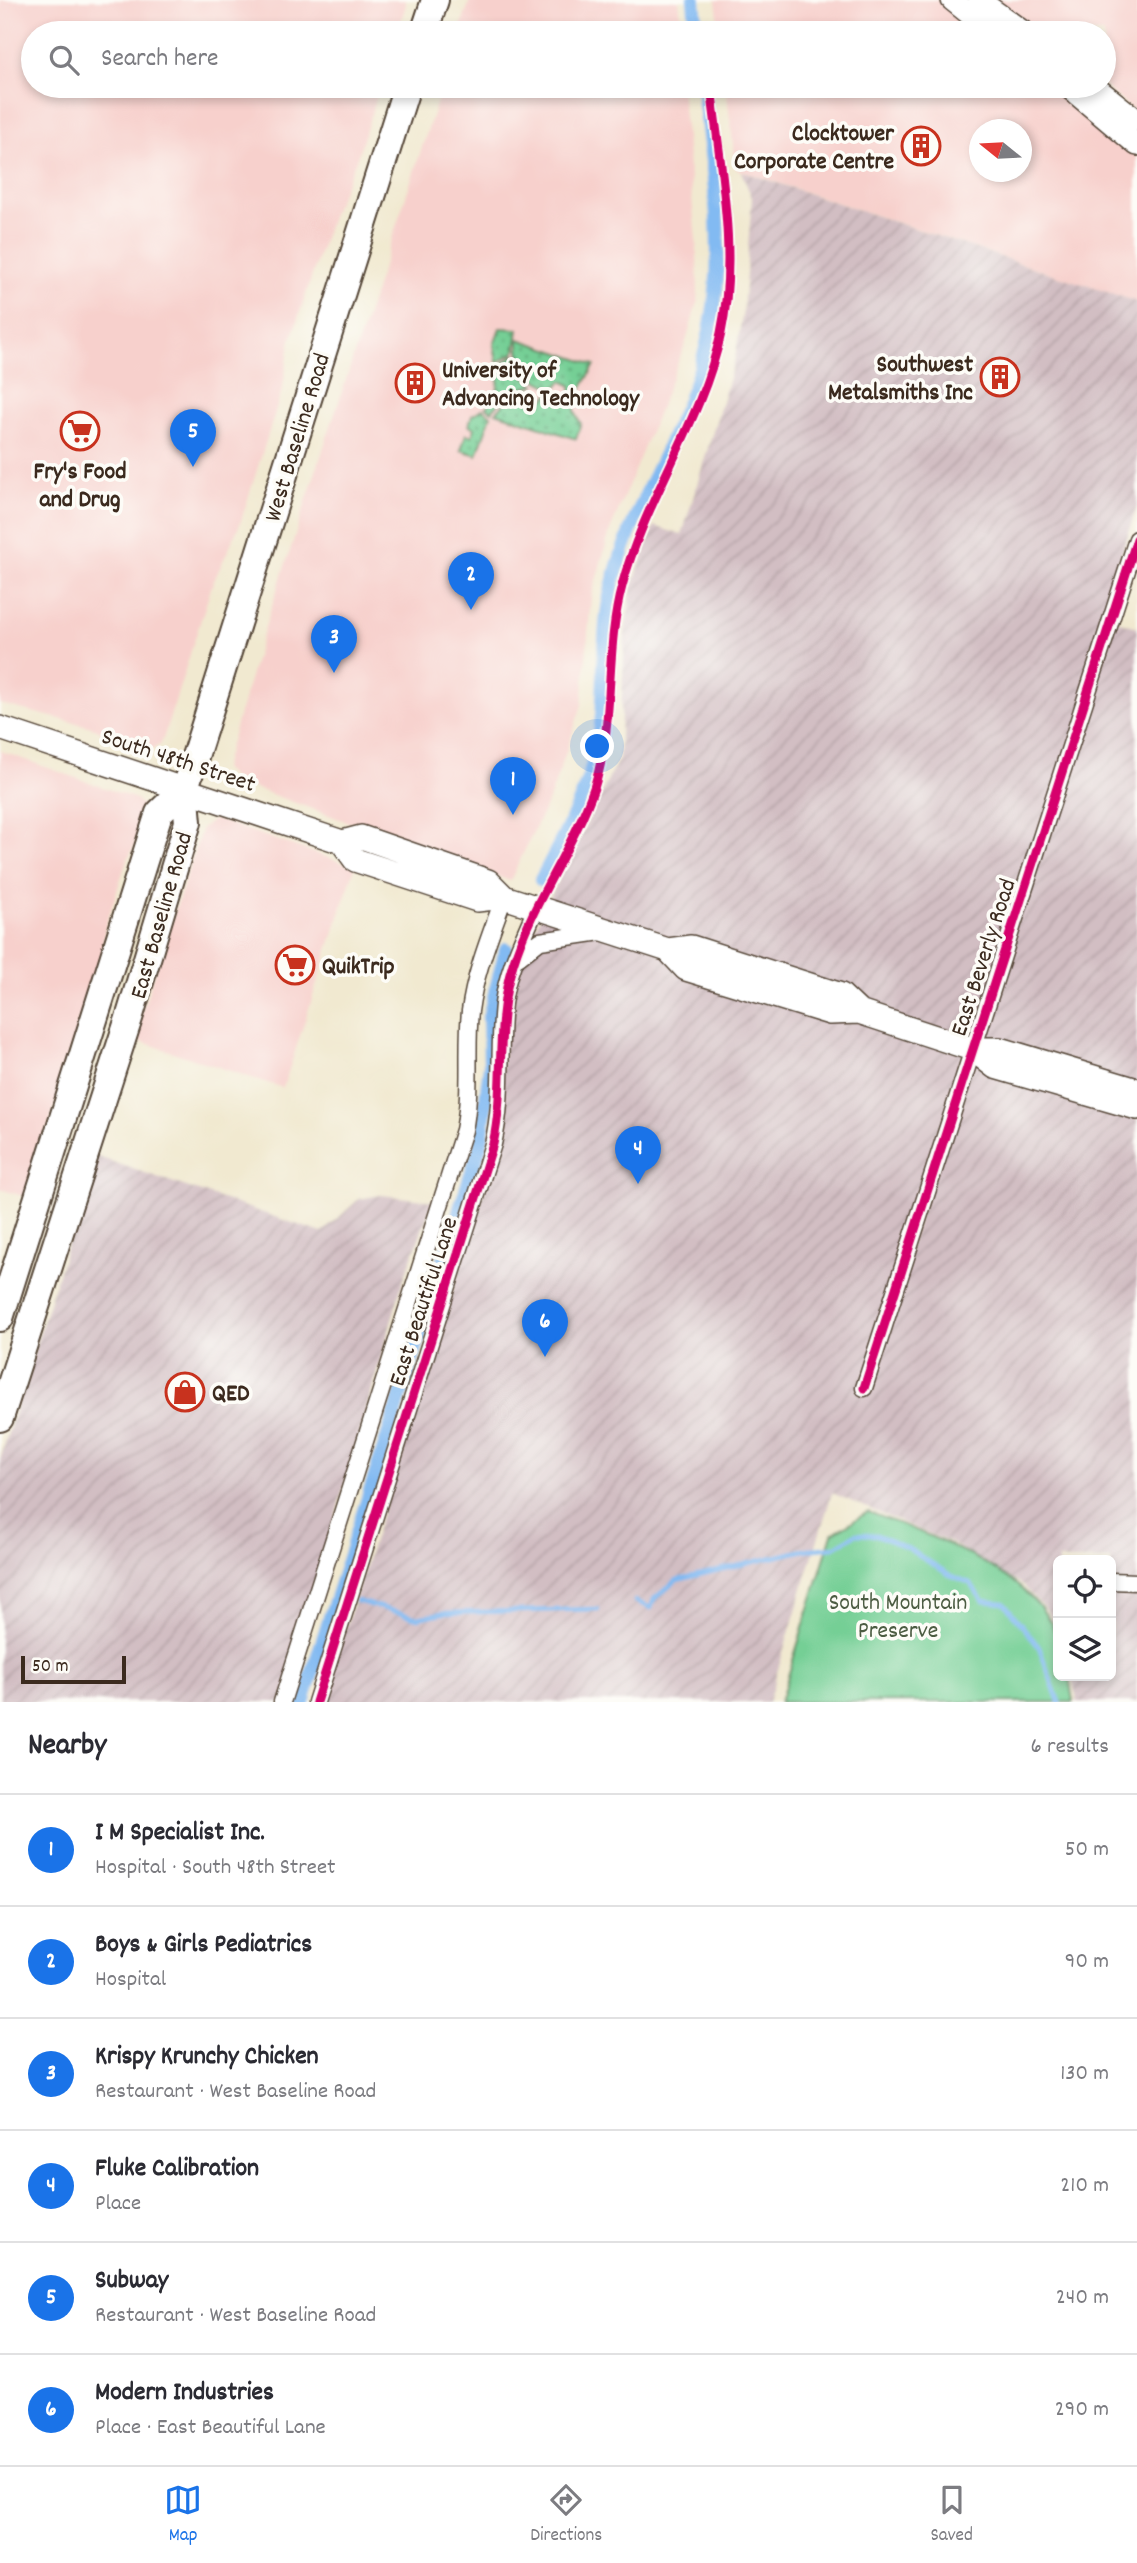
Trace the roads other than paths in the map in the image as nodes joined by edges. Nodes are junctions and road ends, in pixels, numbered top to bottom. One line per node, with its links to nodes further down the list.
1 (435, 0): 4 (main road)
2 (952, 0): 5 (street)
3 (979, 0): 6 (street)
4 (428, 21)
5 (978, 21)
6 (1008, 21)
7 (403, 98): 14 (main road, West Baseline Road)
8 (1081, 98): 11 (street)
9 (1109, 98): 10 (street)
10 (1137, 120)
11 (1137, 145)
12 (1137, 539): 19 (street, East Beverly Road)
13 (0, 728): 14 (main road, South 48th Street)
14 (184, 788): 15 (main road, South 48th Street); 22 (main road, East Baseline Road); 23 (main road, East Baseline Road)
15 (504, 897): 16 (main road, South 48th Street); 29 (street, East Beautiful Lane)
16 (536, 908): 17 (main road, South 48th Street); 18 (street, East Beautiful Lane)
17 (609, 931): 18 (street); 19 (main road, South 48th Street)
18 (513, 962): 30 (street, East Beautiful Lane)
19 (972, 1049): 20 (main road, South 48th Street); 21 (main road, South 48th Street); 25 (street, East Beverly Road)
20 (1137, 1090)
21 (1137, 1108)
22 (7, 1273): 23 (street); 24 (main road, East Baseline Road)
23 (42, 1286): 26 (main road, East Baseline Road)
24 (0, 1318)
25 (864, 1388)
26 (0, 1418)
27 (1116, 1581): 28 (street)
28 (1137, 1581)
29 (282, 1702)
30 (316, 1702)

